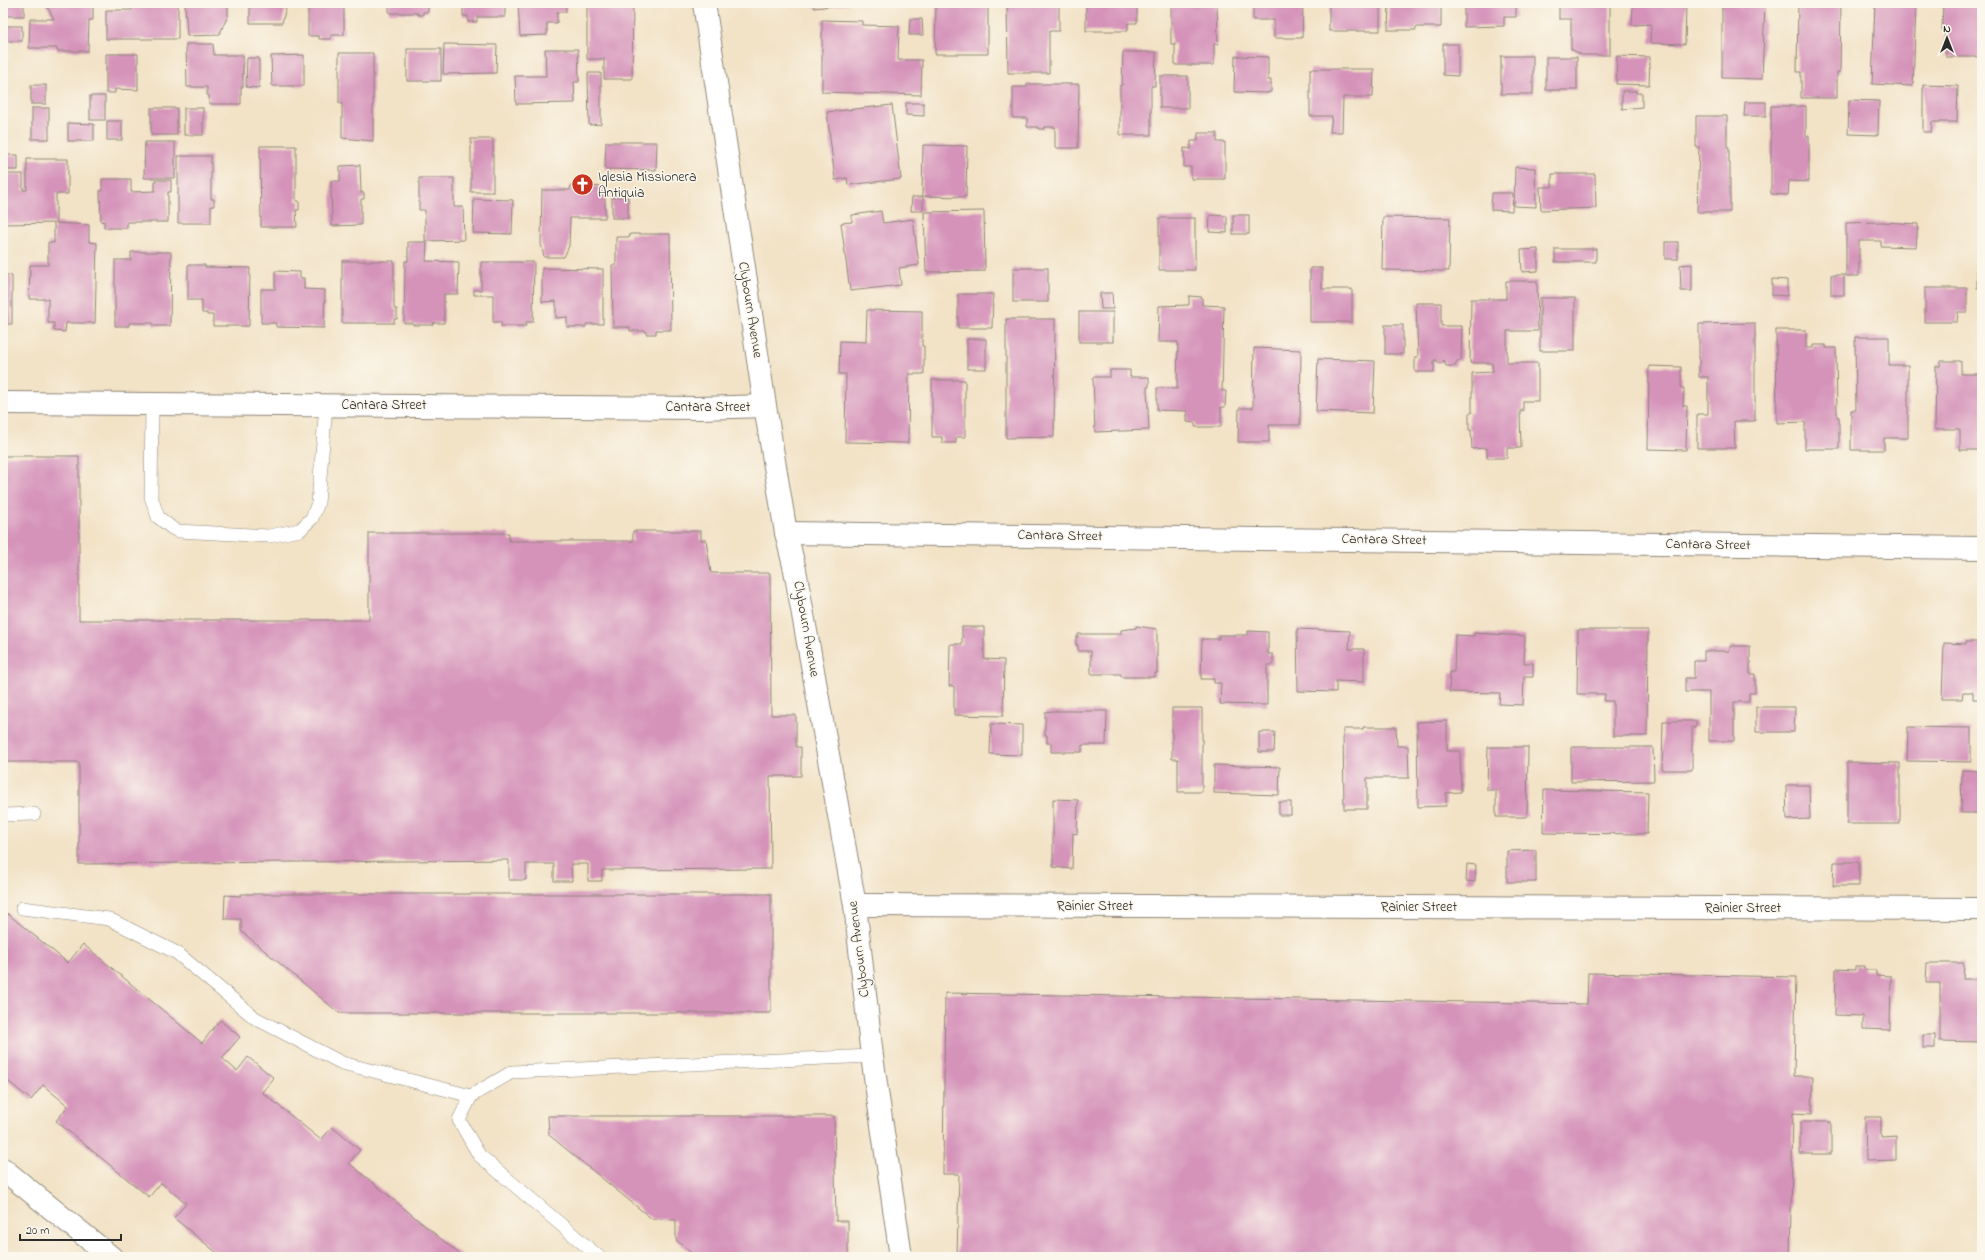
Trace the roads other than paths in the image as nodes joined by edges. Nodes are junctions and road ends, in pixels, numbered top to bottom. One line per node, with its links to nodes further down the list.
1 (704, 3): 5 (street, Clybourn Avenue)
2 (3, 403): 3 (street, Cantara Street)
3 (152, 404): 4 (street, Cantara Street); 4 (lane)
4 (326, 405): 5 (street, Cantara Street)
5 (765, 406): 6 (street, Clybourn Avenue)
6 (786, 533): 7 (street, Cantara Street); 10 (street, Clybourn Avenue)
7 (1982, 548)
8 (34, 814): 9 (lane)
9 (3, 815)
10 (855, 905): 12 (street, Rainier Street); 13 (street, Clybourn Avenue)
11 (22, 908): 14 (lane)
12 (1982, 909)
13 (872, 1056): 14 (lane); 18 (street, Clybourn Avenue)
14 (471, 1096): 17 (lane)
15 (3, 1169): 16 (street)
16 (111, 1257)
17 (599, 1257)
18 (901, 1257)

